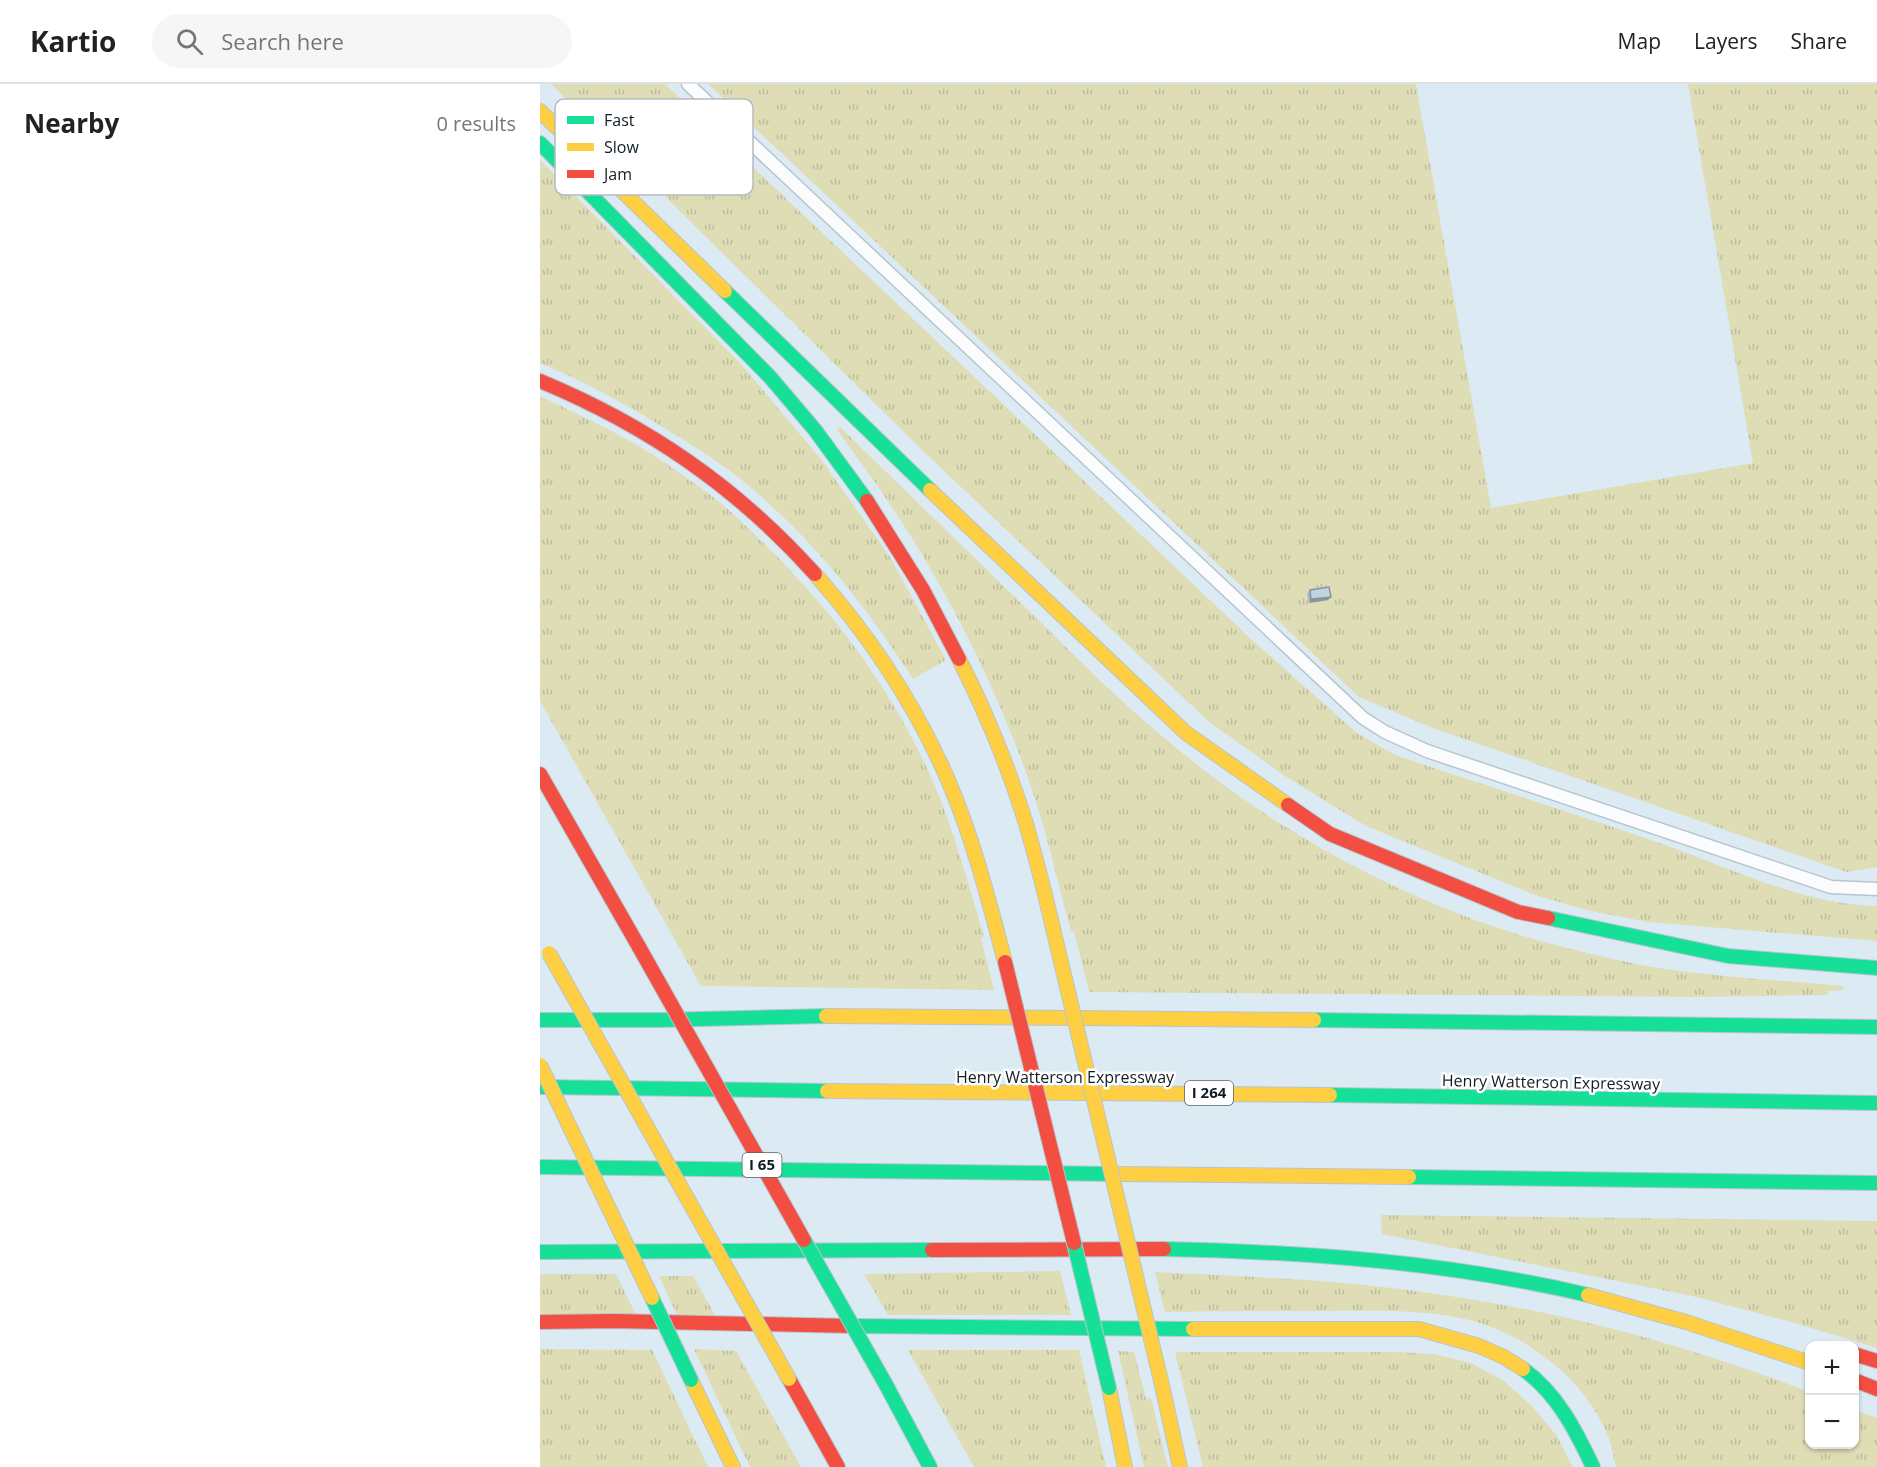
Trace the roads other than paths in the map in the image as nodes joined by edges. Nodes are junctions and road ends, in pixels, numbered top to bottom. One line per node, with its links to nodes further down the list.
1 (688, 84): 2 (lane)
2 (704, 99)
3 (540, 111): 4 (highway)
4 (555, 126)
5 (540, 143): 7 (highway, bridge)
6 (753, 145): 12 (lane)
7 (555, 158)
8 (591, 195): 37 (highway, bridge)
9 (626, 195): 14 (highway)
10 (540, 381): 36 (highway, bridge)
11 (540, 774): 35 (highway, I 65, bridge)
12 (1877, 889)
13 (547, 949): 34 (highway, bridge)
14 (1877, 968)
15 (563, 998): 17 (highway)
16 (540, 1020): 17 (highway)
17 (659, 1020): 18 (highway)
18 (1877, 1027)
19 (540, 1065): 33 (highway, bridge)
20 (540, 1088): 21 (highway, Henry Watterson Expressway / I 264)
21 (1877, 1103)
22 (540, 1167): 23 (highway)
23 (1877, 1184)
24 (540, 1252): 26 (highway)
25 (540, 1322): 38 (highway)
26 (1758, 1344): 27 (highway); 29 (highway)
27 (1805, 1349)
28 (1859, 1356): 30 (highway)
29 (1805, 1362)
30 (1877, 1362)
31 (1859, 1382): 32 (highway)
32 (1877, 1389)
33 (733, 1467)
34 (837, 1467)
35 (930, 1467)
36 (1125, 1467)
37 (1180, 1467)
38 (1593, 1467)

